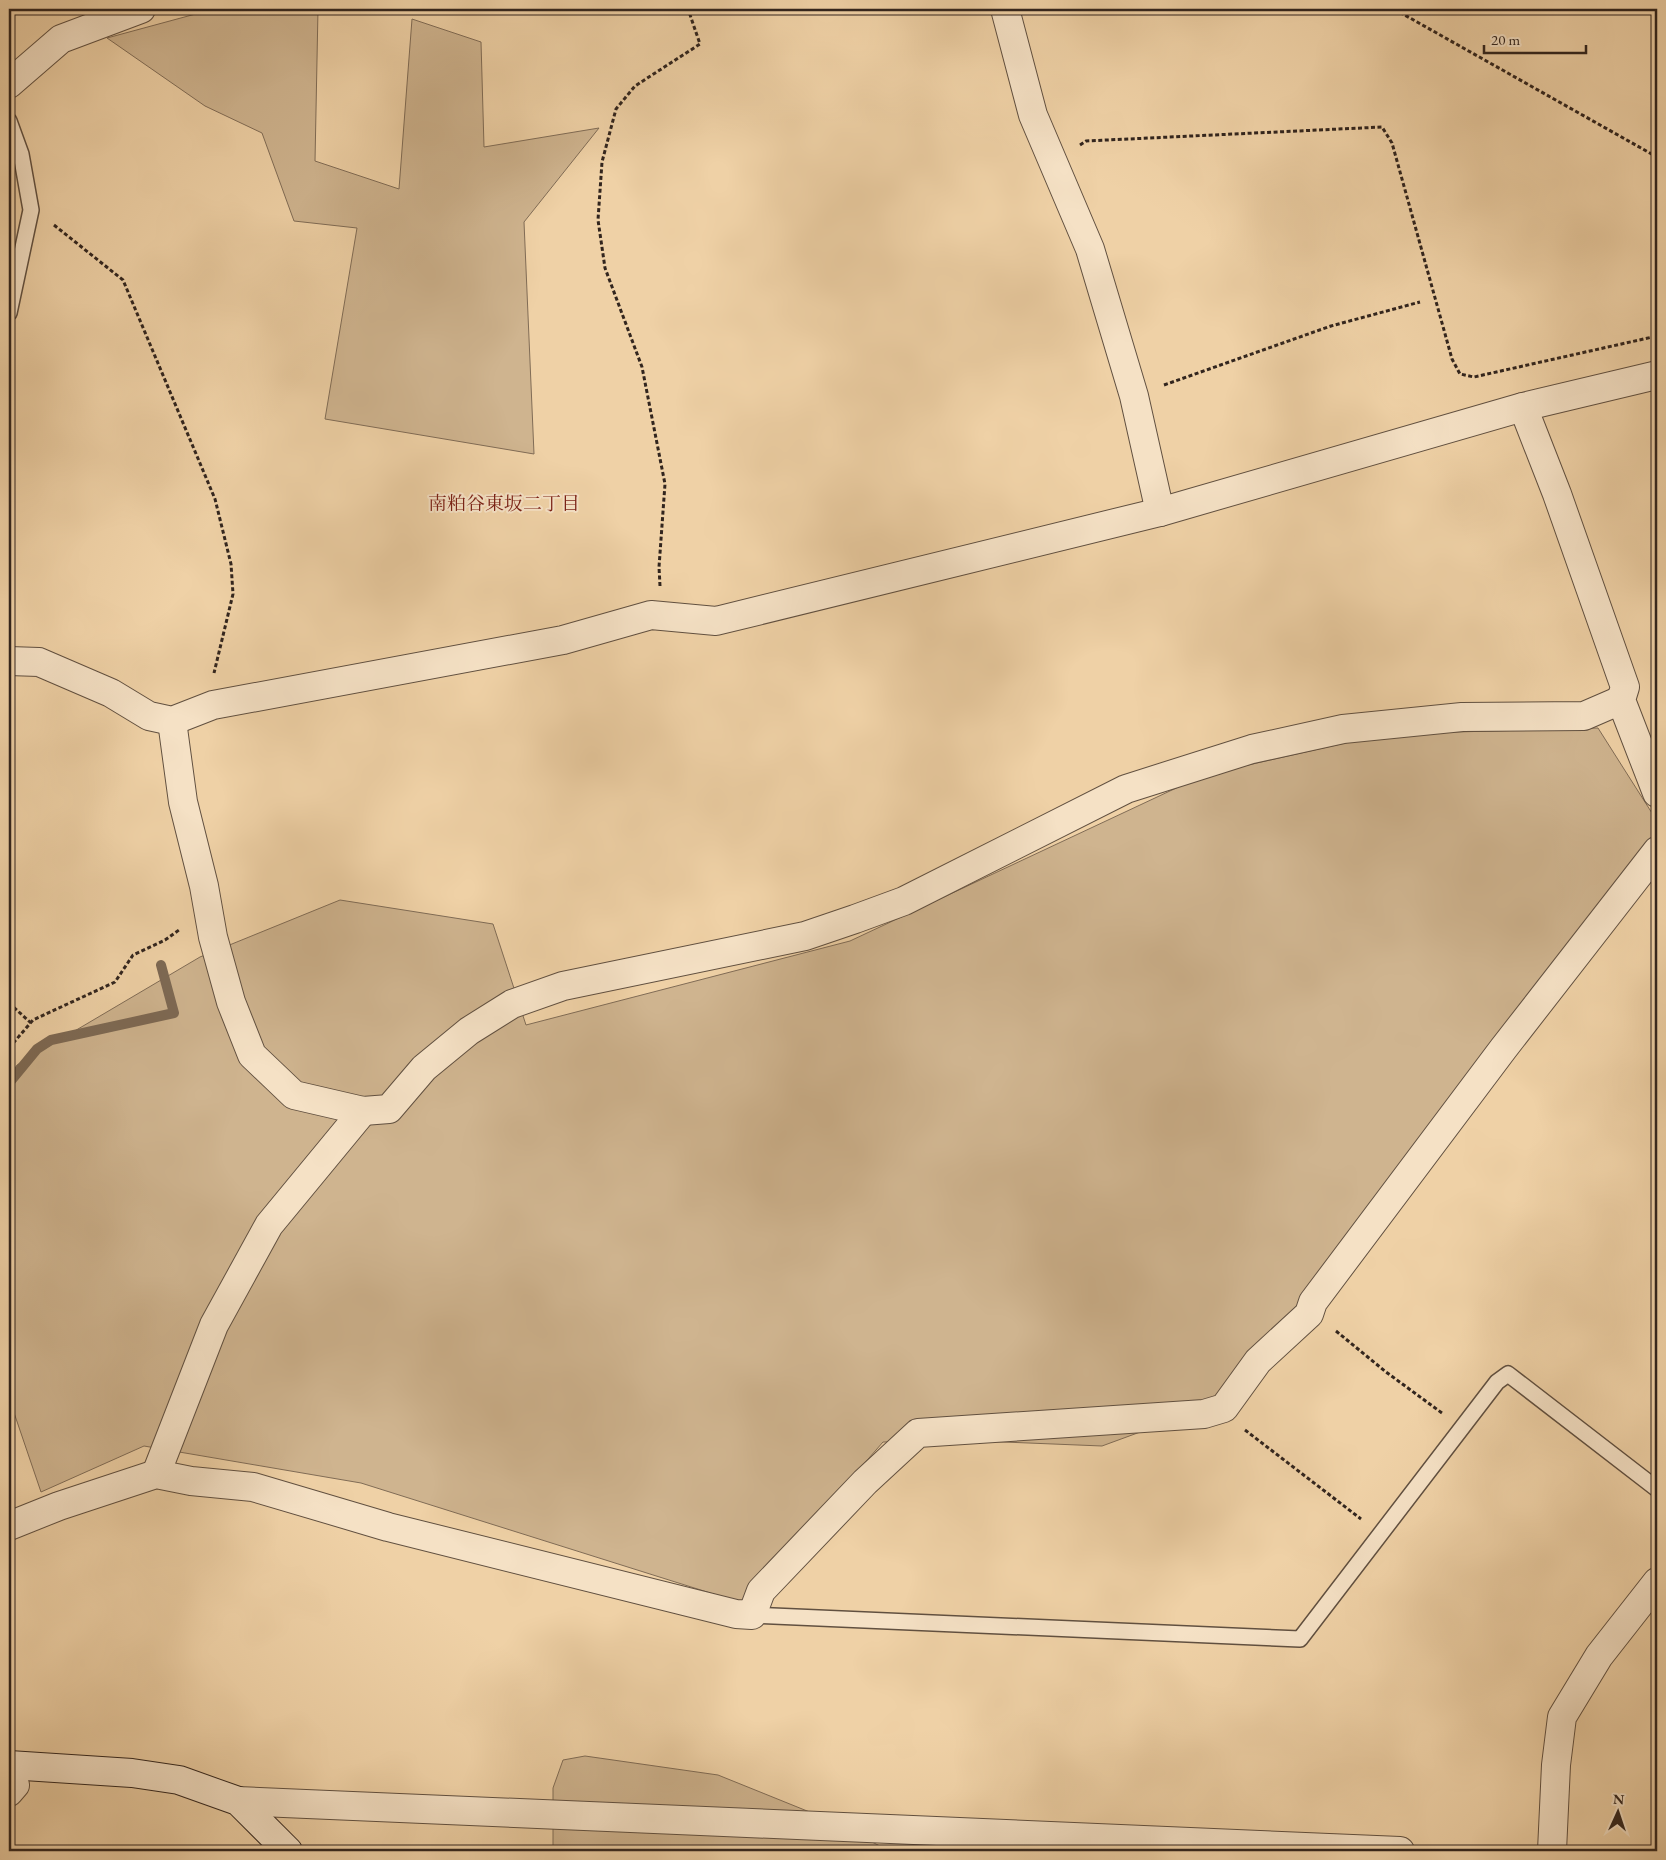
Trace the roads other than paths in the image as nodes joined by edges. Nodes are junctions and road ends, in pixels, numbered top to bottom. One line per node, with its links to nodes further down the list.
1 (141, 9): 3 (street)
2 (1005, 9): 8 (street)
3 (9, 84)
4 (9, 122): 5 (lane)
5 (9, 313)
6 (1657, 375): 7 (street)
7 (1523, 407): 8 (street); 10 (street)
8 (1160, 512): 11 (street)
9 (9, 661): 11 (street)
10 (1621, 700): 12 (street); 14 (street)
11 (172, 721): 14 (street)
12 (1657, 793)
13 (1657, 851): 19 (street)
14 (363, 1111): 15 (street)
15 (156, 1474): 17 (street); 19 (street)
16 (1657, 1489): 19 (lane)
17 (9, 1526)
18 (1657, 1582): 24 (street)
19 (752, 1616)
20 (11, 1781): 21 (street)
21 (238, 1801): 22 (street); 23 (street)
22 (288, 1851)
23 (1400, 1851)
24 (1552, 1851)

